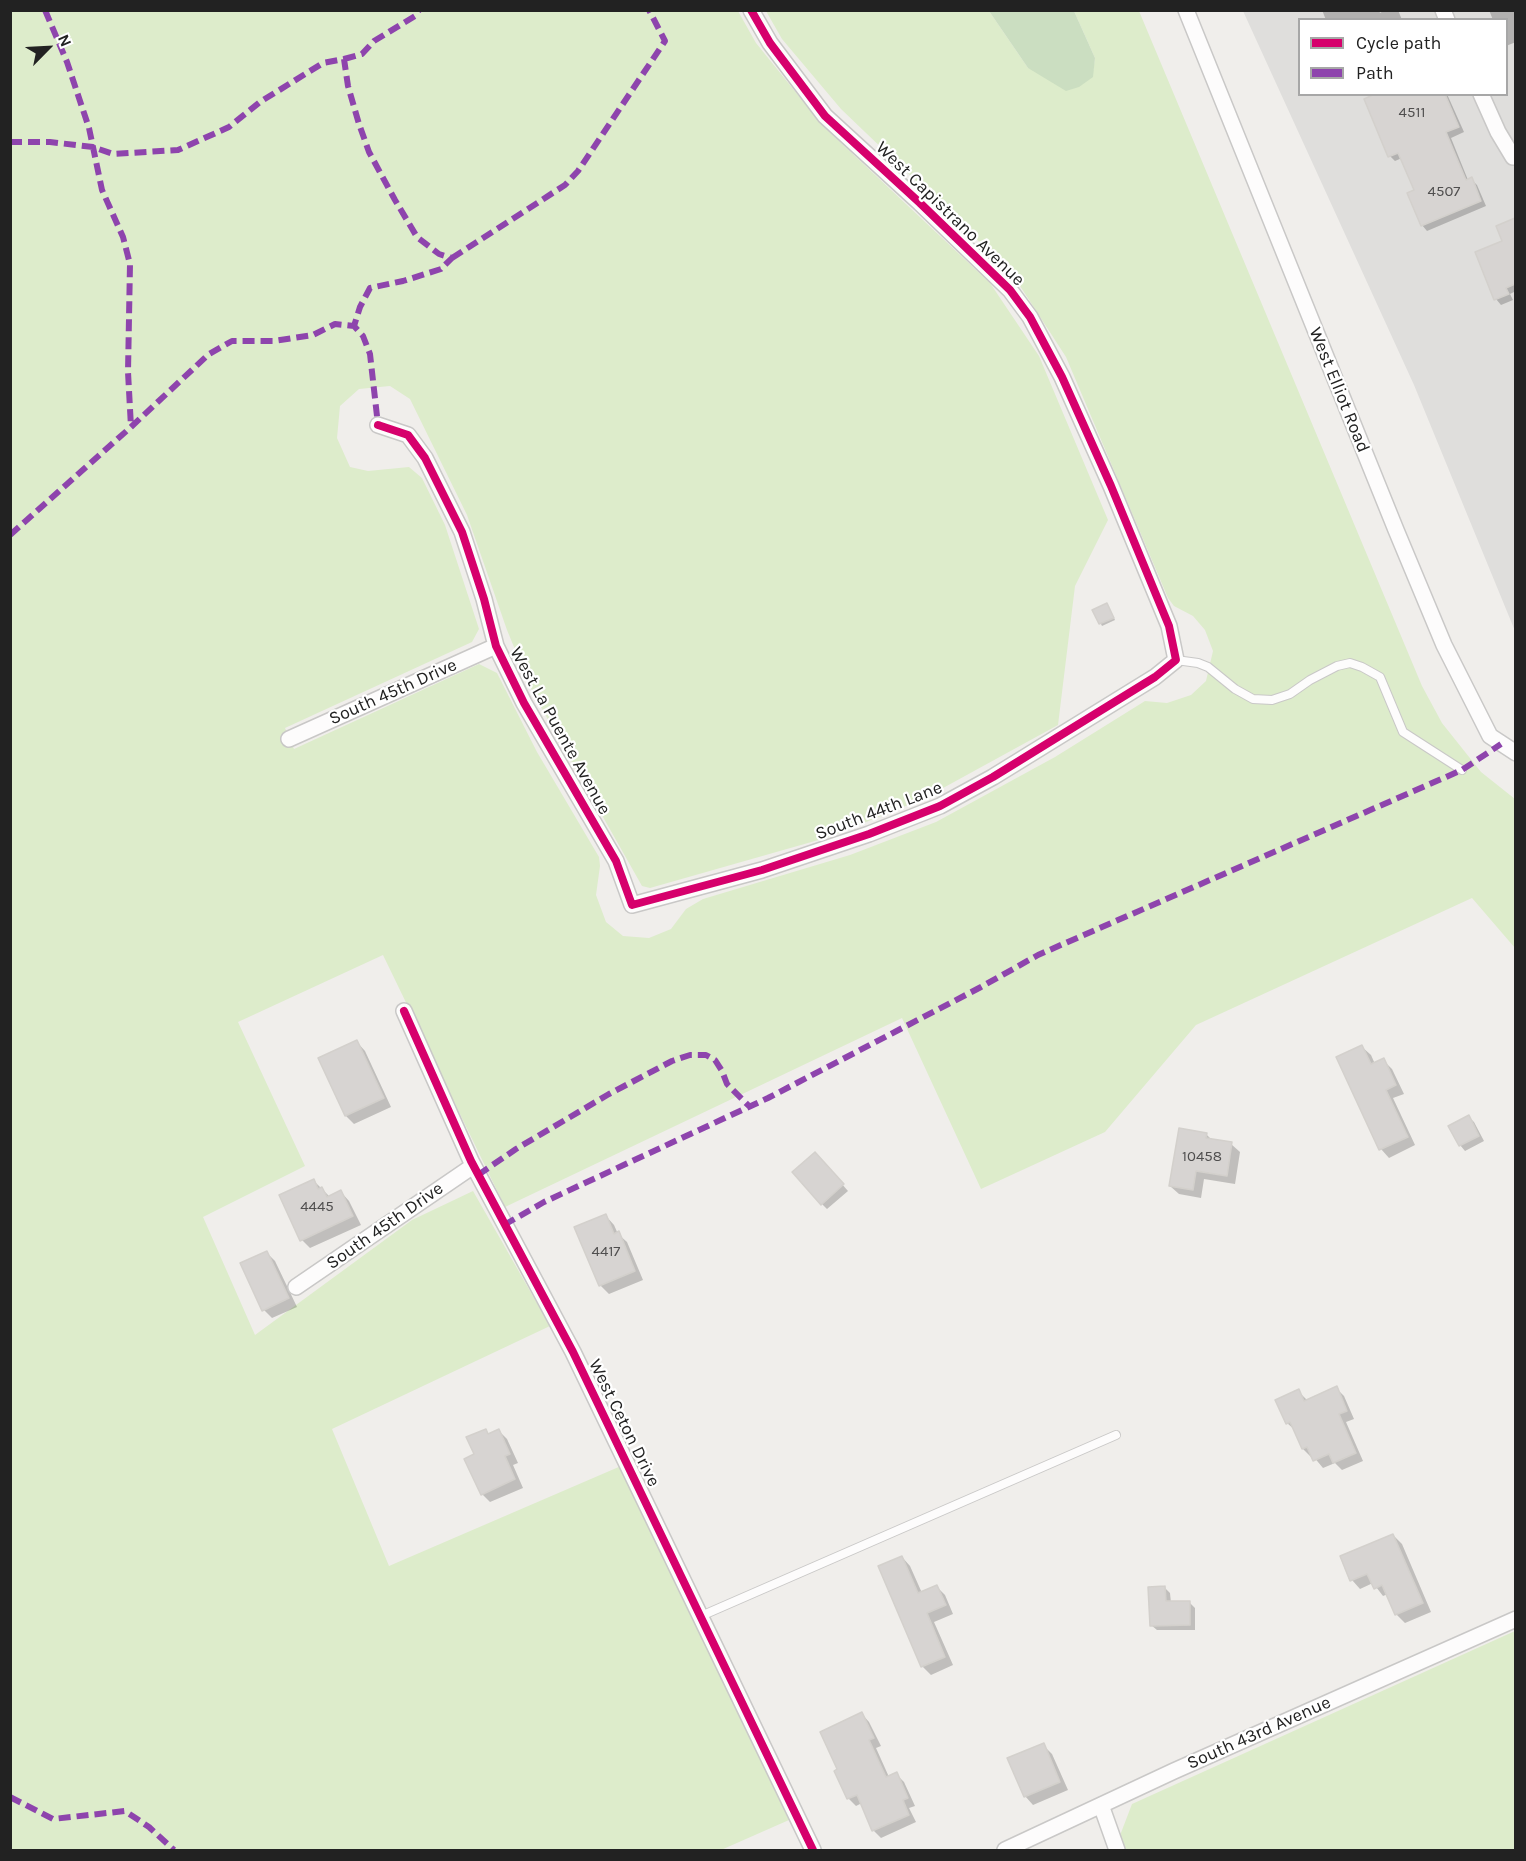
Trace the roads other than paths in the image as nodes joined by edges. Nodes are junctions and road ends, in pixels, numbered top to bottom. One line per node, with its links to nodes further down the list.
1 (1186, 10): 9 (street, West Elliot Road)
2 (754, 17): 7 (street, West Capistrano Avenue)
3 (1482, 96): 4 (street)
4 (1514, 157)
5 (378, 425): 6 (street, West La Puente Avenue)
6 (496, 646): 8 (street, South 45th Drive); 11 (street, West La Puente Avenue)
7 (1176, 660): 10 (lane); 11 (street, South 44th Lane)
8 (289, 739)
9 (1515, 753)
10 (1462, 770)
11 (632, 905)
12 (404, 1011): 13 (street, West Ceton Drive)
13 (473, 1166): 14 (street, South 45th Drive); 16 (street, West Ceton Drive)
14 (297, 1287)
15 (1116, 1435): 16 (lane)
16 (701, 1616): 19 (street, West Ceton Drive)
17 (1515, 1619): 18 (street, South 43rd Avenue)
18 (1101, 1805): 20 (street, South 43rd Avenue); 21 (street)
19 (813, 1851)
20 (1005, 1851)
21 (1117, 1851)

